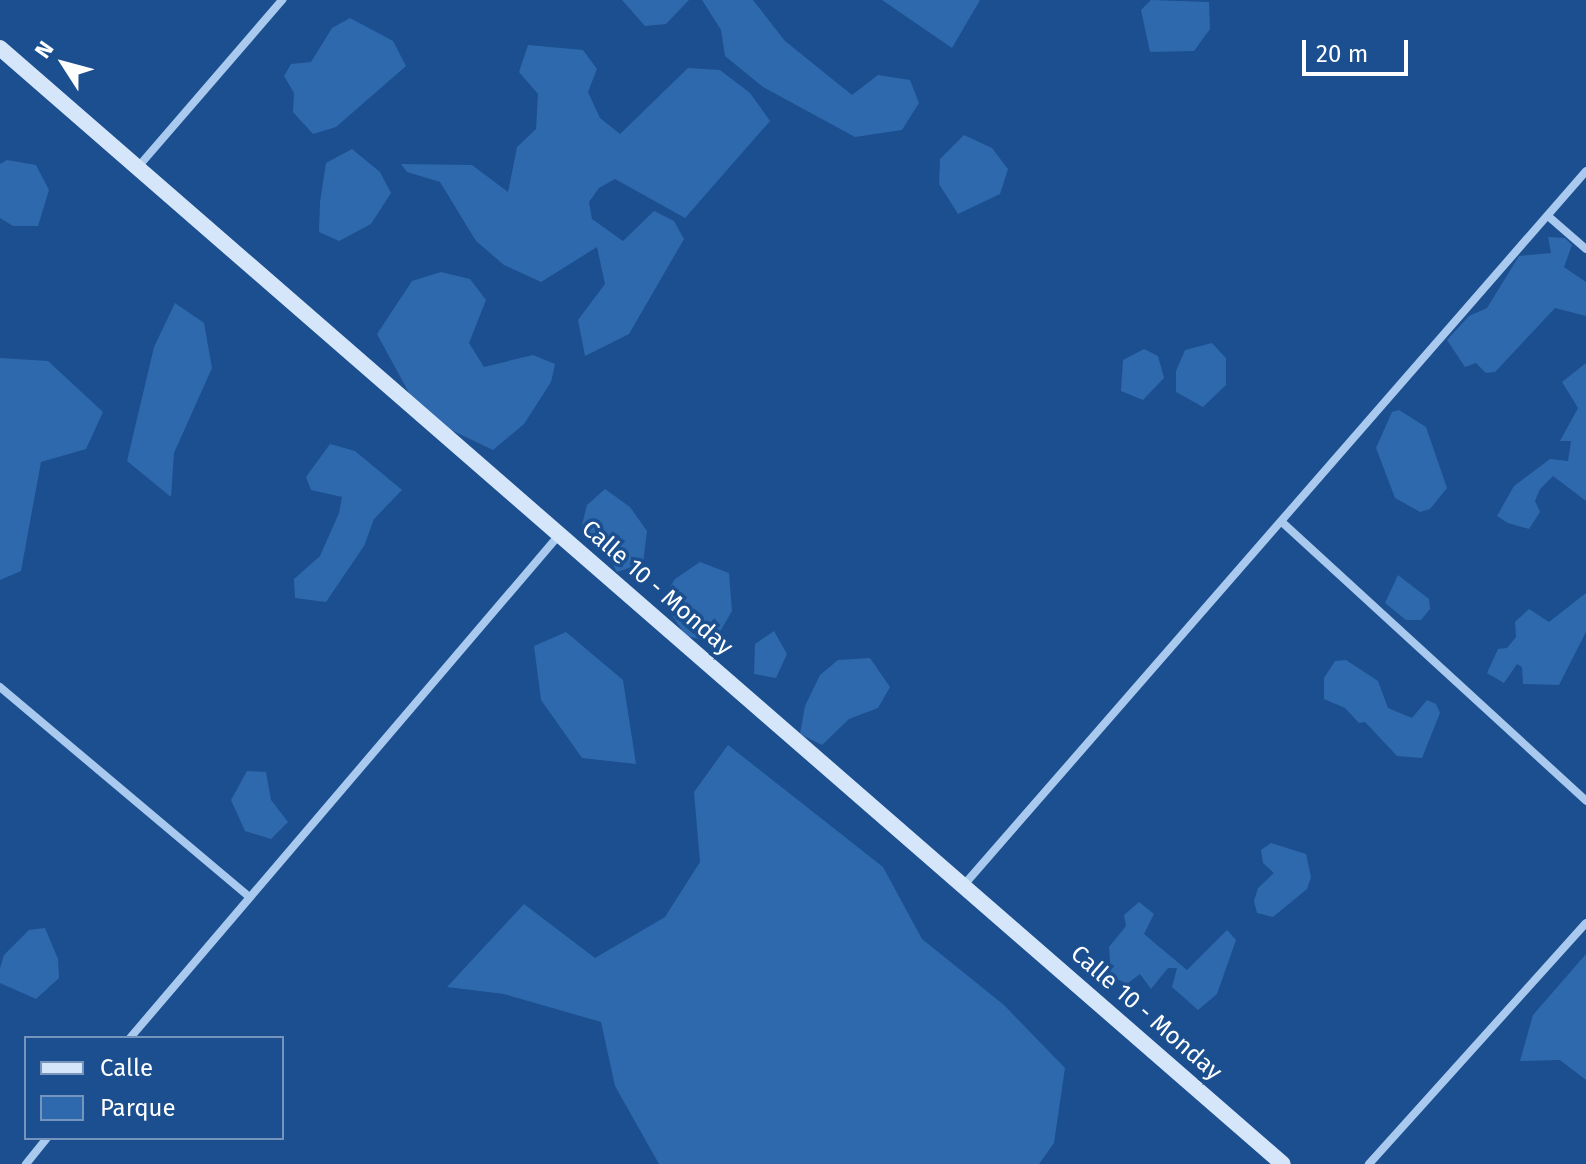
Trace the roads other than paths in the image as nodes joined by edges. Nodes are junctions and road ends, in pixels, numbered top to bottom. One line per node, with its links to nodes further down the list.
1 (282, 0): 3 (street)
2 (0, 48): 3 (street, Calle 10 - Monday)
3 (137, 167): 8 (street, Calle 10 - Monday)
4 (1586, 171): 5 (street)
5 (1548, 216): 6 (street); 7 (street)
6 (1586, 249)
7 (1283, 523): 10 (street); 11 (street)
8 (560, 535): 11 (street, Calle 10 - Monday); 12 (street)
9 (0, 687): 12 (street)
10 (1586, 801)
11 (963, 886): 17 (street, Calle 10 - Monday)
12 (247, 895): 14 (street)
13 (1586, 923): 18 (street)
14 (132, 1036)
15 (45, 1140): 16 (street)
16 (26, 1164)
17 (1283, 1164)
18 (1369, 1164)

